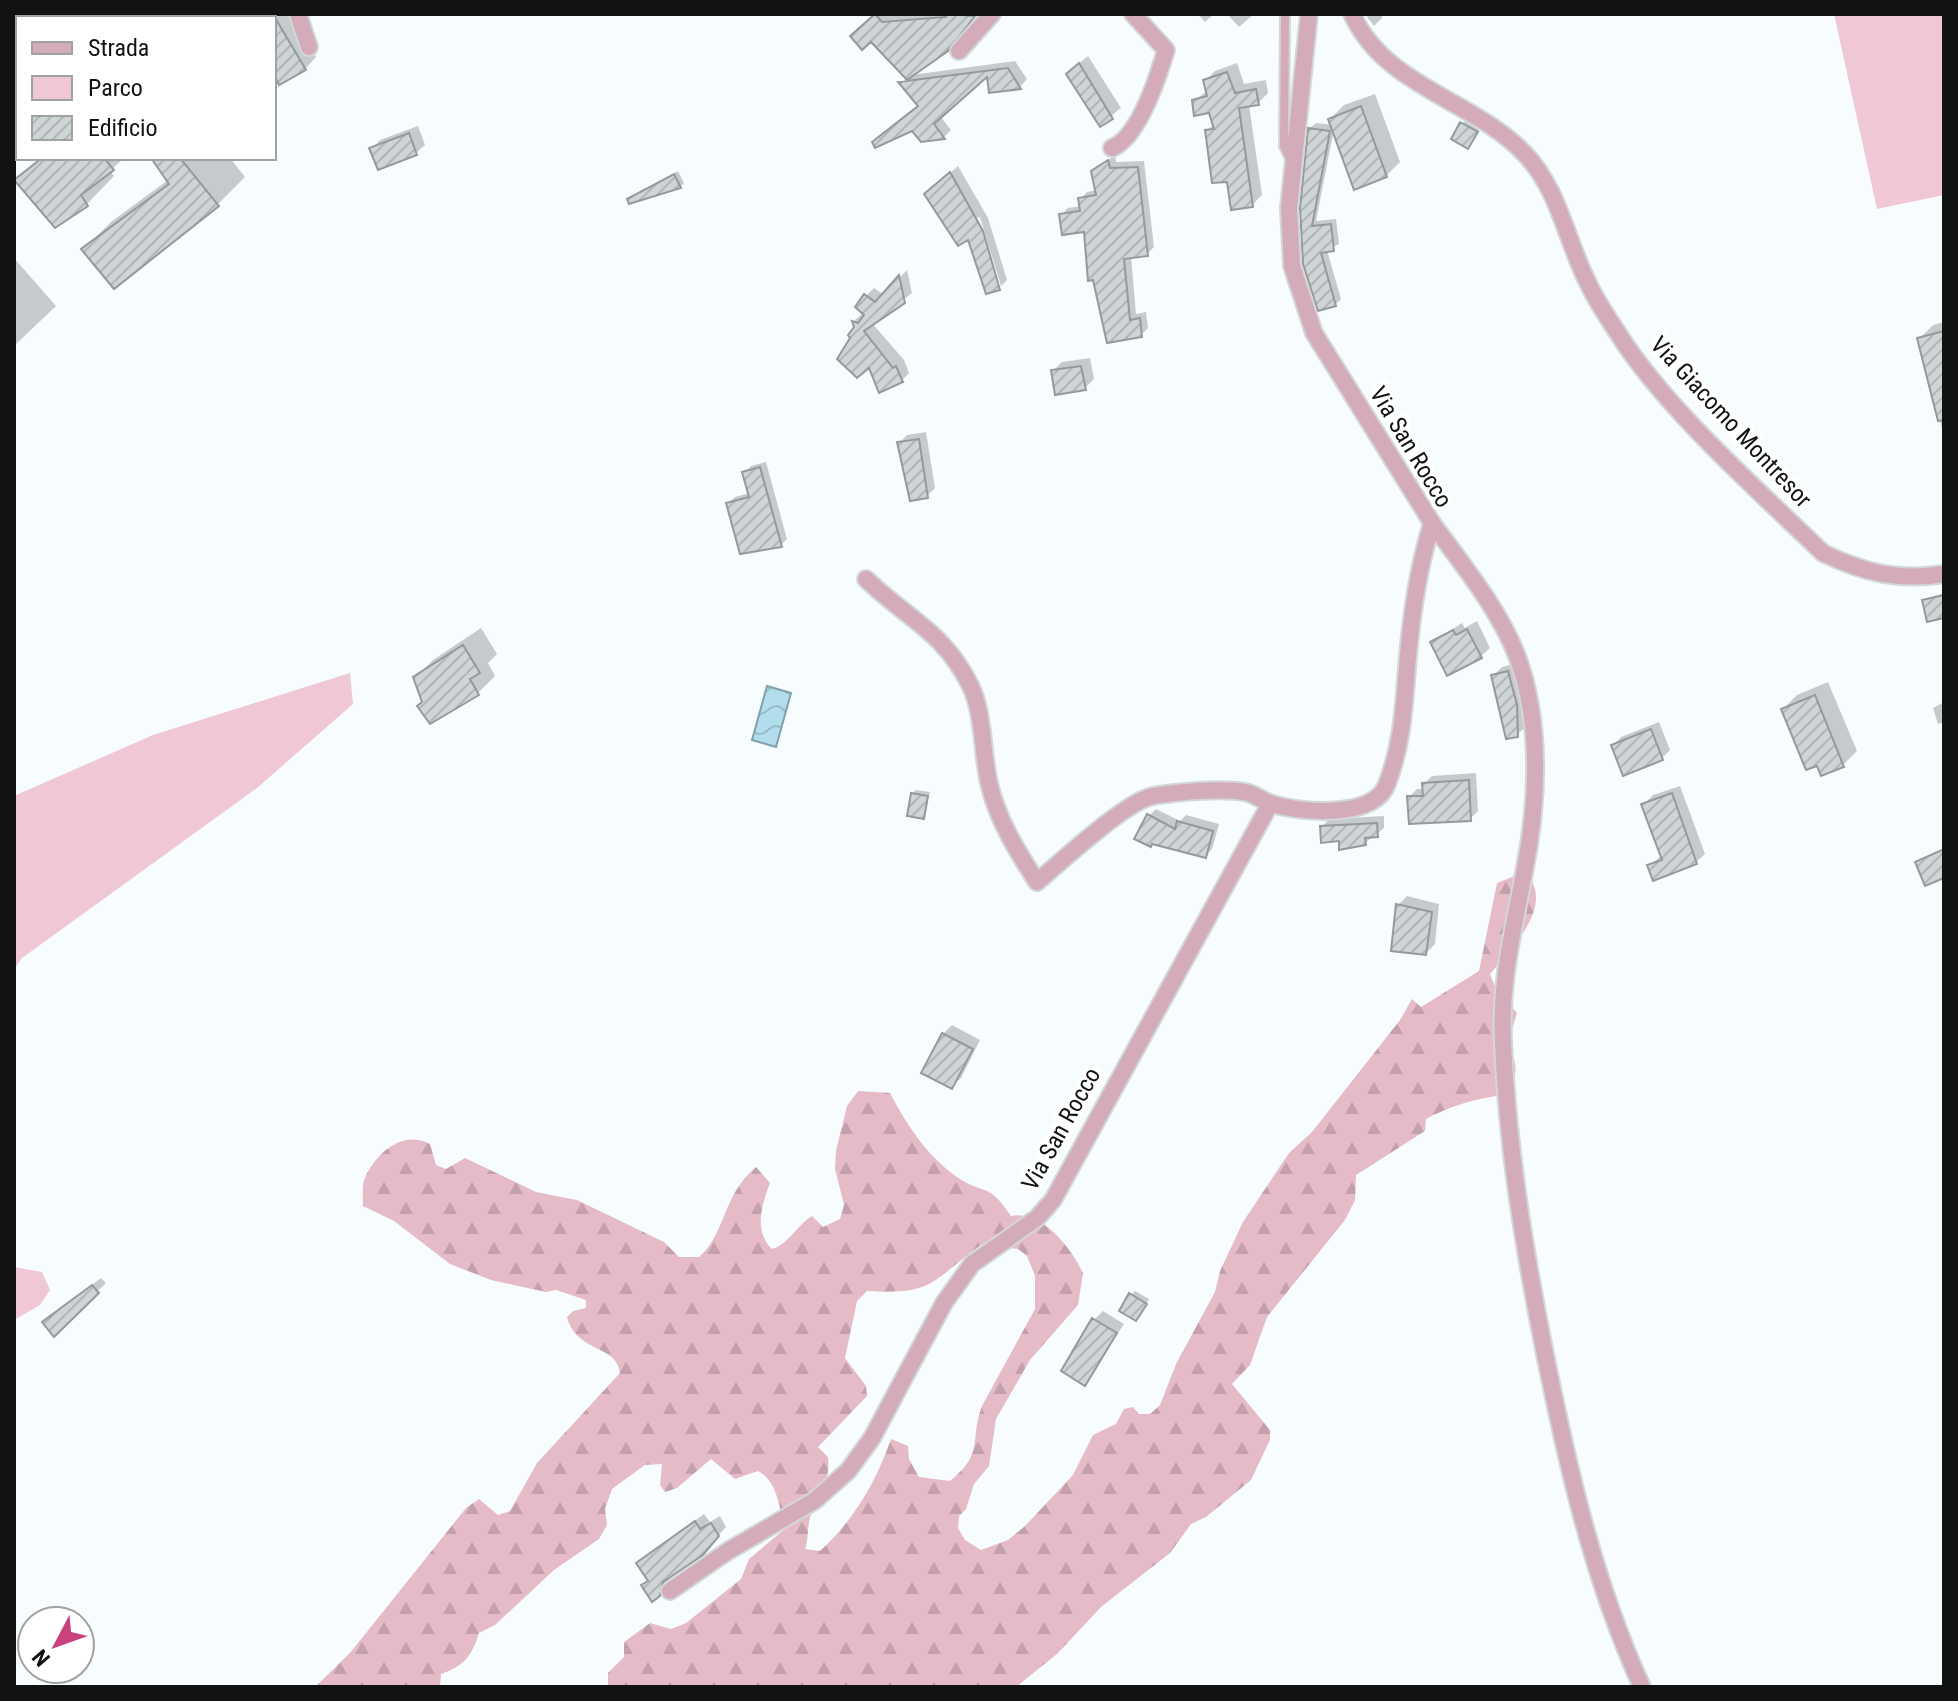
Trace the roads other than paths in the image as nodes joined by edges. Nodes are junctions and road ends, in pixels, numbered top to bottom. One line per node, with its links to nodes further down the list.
1 (298, 14): 7 (street)
2 (992, 14): 8 (street)
3 (1133, 14): 9 (street)
4 (1285, 14): 10 (lane)
5 (1309, 14): 10 (street, Via San Rocco)
6 (1352, 14): 12 (street, Via Giacomo Montresor)
7 (309, 47)
8 (959, 51)
9 (1112, 148)
10 (1293, 165): 11 (street, Via San Rocco)
11 (1432, 523): 14 (street, Via San Rocco); 16 (street)
12 (1944, 574)
13 (866, 579): 14 (street, Via San Rocco)
14 (1270, 804): 15 (street, Via San Rocco)
15 (670, 1591)
16 (1642, 1687)

